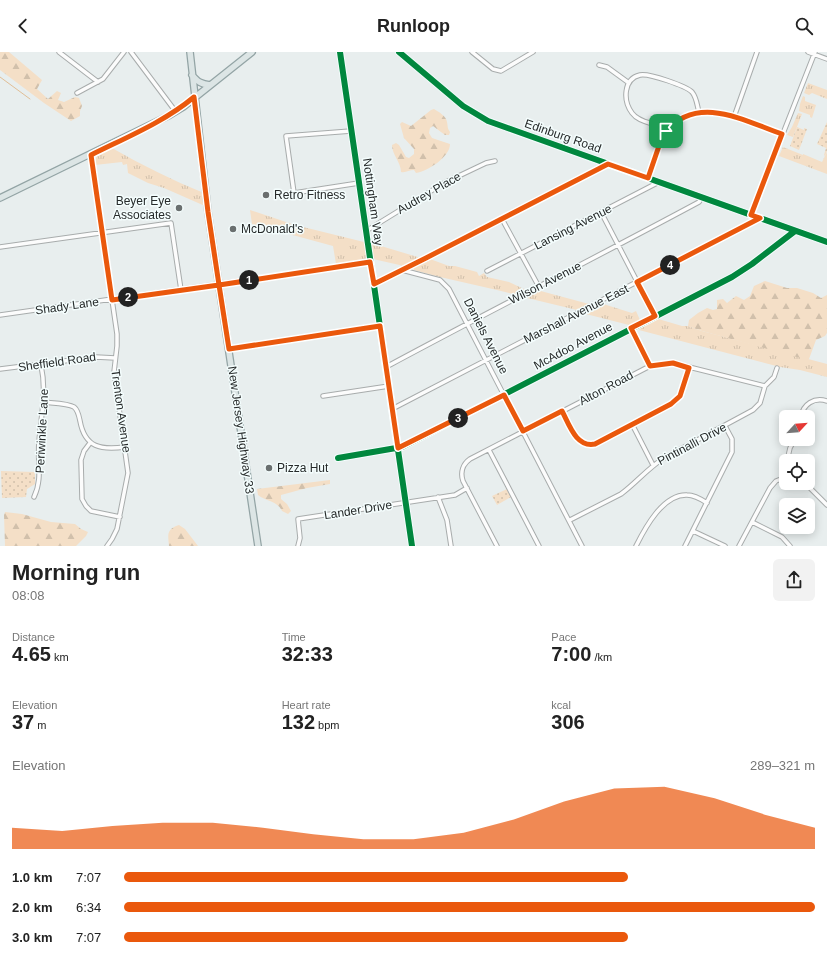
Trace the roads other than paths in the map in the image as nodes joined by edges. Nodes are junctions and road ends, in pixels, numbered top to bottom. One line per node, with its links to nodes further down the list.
1 (58, 52): 16 (street)
2 (124, 52): 16 (street)
3 (131, 52): 21 (street)
4 (190, 52): 15 (main road, New Jersey Highway 33)
5 (252, 52): 18 (main road)
6 (340, 52): 24 (street, Nottingham Way)
7 (399, 52): 29 (main road, Edinburg Road)
8 (472, 52): 9 (street)
9 (533, 52)
10 (758, 52): 23 (street)
11 (808, 52): 12 (street)
12 (815, 53): 13 (street); 26 (street)
13 (827, 59)
14 (599, 65): 17 (street)
15 (192, 75): 18 (main road); 20 (main road, New Jersey Highway 33)
16 (98, 82): 19 (street)
17 (629, 83): 22 (street); 25 (street)
18 (210, 85): 20 (main road)
19 (77, 94)
20 (194, 97): 21 (main road); 51 (main road, New Jersey Highway 33)
21 (176, 112): 27 (main road)
22 (699, 112): 23 (street); 25 (street)
23 (734, 117): 26 (street)
24 (351, 131): 32 (street, Nottingham Way); 32 (street)
25 (666, 131): 30 (street)
26 (782, 134): 36 (street)
27 (91, 155): 34 (main road); 41 (street, Trenton Avenue)
28 (495, 161): 39 (street, Audrey Place)
29 (608, 164): 30 (main road, Edinburg Road); 38 (street)
30 (648, 178): 31 (main road, Edinburg Road)
31 (659, 182): 33 (main road, Edinburg Road); 35 (street, Lansing Avenue)
32 (359, 183): 39 (street, Nottingham Way)
33 (702, 197): 36 (main road, Edinburg Road); 43 (street, Wilson Avenue)
34 (0, 198)
35 (600, 212): 43 (street); 45 (street, Lansing Avenue)
36 (751, 215): 37 (main road, Edinburg Road)
37 (760, 218): 40 (main road, Edinburg Road); 49 (street, Marshall Avenue East)
38 (502, 219): 45 (street); 47 (street)
39 (366, 231): 46 (street, Nottingham Way)
40 (795, 231): 42 (main road, Edinburg Road); 56 (street, McAdoo Avenue)
41 (102, 232): 44 (street); 53 (street); 54 (street, Trenton Avenue)
42 (827, 242)
43 (618, 246): 49 (street); 52 (street, Wilson Avenue)
44 (0, 247)
45 (521, 254): 48 (street, Lansing Avenue); 52 (street)
46 (370, 262): 50 (street, Nottingham Way); 51 (street, Shady Lane)
47 (402, 270): 50 (street); 57 (street, Daniels Avenue)
48 (486, 272)
49 (637, 282): 56 (street); 62 (street, Marshall Avenue East)
50 (374, 284): 58 (street, Nottingham Way)
51 (219, 285): 53 (street, Shady Lane); 60 (main road, New Jersey Highway 33)
52 (538, 286): 57 (street, Wilson Avenue)
53 (181, 290): 54 (street, Shady Lane)
54 (112, 300): 55 (street, Shady Lane); 61 (street, Trenton Avenue)
55 (0, 315)
56 (655, 316): 59 (street, McAdoo Avenue)
57 (467, 324): 62 (street, Daniels Avenue); 65 (street, Wilson Avenue)
58 (380, 326): 60 (street); 65 (street, Nottingham Way)
59 (631, 328): 64 (street); 71 (street, McAdoo Avenue)
60 (229, 349): 100 (main road, New Jersey Highway 33)
61 (115, 358): 63 (street, Sheffield Road); 82 (street, Trenton Avenue)
62 (486, 360): 71 (street, Daniels Avenue); 75 (street, Marshall Avenue East)
63 (41, 365): 68 (street, Sheffield Road); 74 (street, Periwinkle Lane)
64 (650, 366): 66 (street, Alton Road); 77 (street, Alton Road)
65 (386, 367): 69 (street, Nottingham Way)
66 (689, 368): 70 (street, Alton Road); 78 (street)
67 (777, 368): 70 (street)
68 (0, 369)
69 (389, 386): 72 (street); 75 (street, Nottingham Way)
70 (765, 386): 79 (street, Pintinalli Drive)
71 (504, 395): 80 (street, Daniels Avenue); 83 (street, McAdoo Avenue)
72 (323, 396)
73 (827, 401): 76 (street)
74 (43, 402): 81 (street); 90 (street, Periwinkle Lane)
75 (392, 409): 83 (street, Nottingham Way)
76 (804, 410)
77 (562, 411): 78 (street); 80 (street, Alton Road)
78 (632, 424): 86 (street)
79 (725, 426): 86 (street, Pintinalli Drive); 93 (street)
80 (523, 431): 84 (street, Alton Road); 96 (street, Daniels Avenue)
81 (90, 443): 82 (street); 95 (street)
82 (125, 447): 95 (street, Trenton Avenue)
83 (398, 448): 85 (street, McAdoo Avenue); 92 (street, Nottingham Way)
84 (489, 450): 88 (street, Alton Road); 105 (street)
85 (338, 458)
86 (653, 465): 96 (street, Pintinalli Drive)
87 (779, 480): 97 (street)
88 (467, 488): 91 (street, Lander Drive); 104 (street, Alton Road)
89 (813, 490): 94 (street)
90 (34, 497)
91 (438, 497): 92 (street, Lander Drive); 103 (street)
92 (406, 502): 101 (street, Lander Drive); 102 (street, Nottingham Way)
93 (707, 503): 98 (street); 107 (street)
94 (827, 505)
95 (120, 517): 99 (street, Trenton Avenue)
96 (570, 520): 106 (street, Daniels Avenue)
97 (752, 522): 110 (street); 111 (street)
98 (693, 530): 108 (street); 109 (street)
99 (107, 546)
100 (258, 546)
101 (298, 546)
102 (412, 546)
103 (452, 546)
104 (497, 546)
105 (539, 546)
106 (582, 546)
107 (636, 546)
108 (685, 546)
109 (724, 546)
110 (739, 546)
111 (790, 546)

